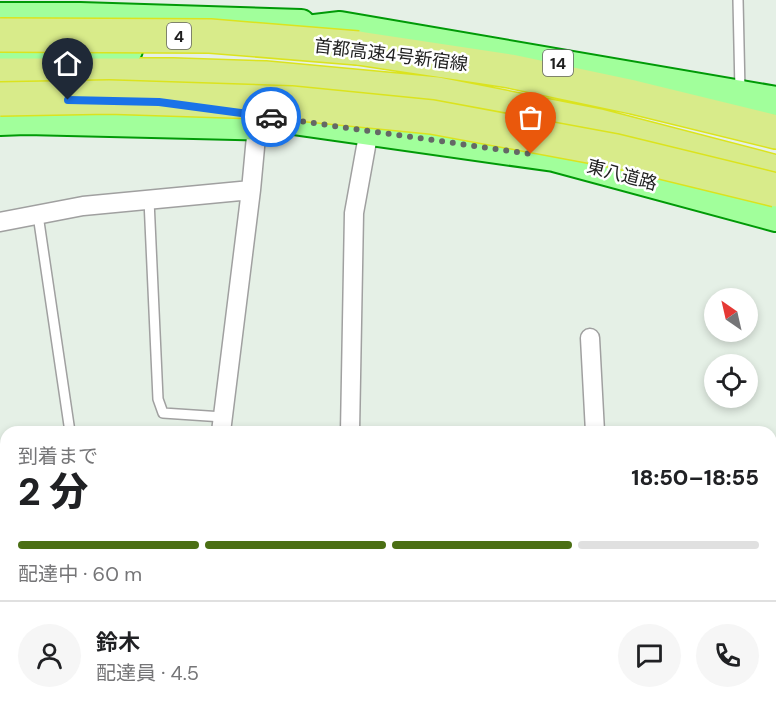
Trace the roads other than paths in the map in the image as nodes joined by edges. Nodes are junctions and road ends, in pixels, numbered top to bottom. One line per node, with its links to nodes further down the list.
1 (738, 0): 7 (lane)
2 (11, 17): 3 (main road); 13 (highway, 首都高速4号新宿線 / 4, bridge)
3 (340, 26): 4 (main road, 14); 7 (main road, 14)
4 (0, 58): 6 (highway)
5 (0, 75): 6 (highway)
6 (438, 86): 14 (highway); 15 (highway)
7 (740, 94): 9 (main road, 14)
8 (0, 99): 12 (main road, 東八道路); 17 (highway, bridge)
9 (776, 101)
10 (0, 121): 11 (main road)
11 (257, 126): 12 (main road); 16 (street)
12 (369, 130): 20 (main road, 東八道路); 25 (street)
13 (776, 132)
14 (776, 154)
15 (776, 172)
16 (251, 190): 18 (street); 23 (street)
17 (776, 190)
18 (149, 200): 19 (street); 23 (lane)
19 (38, 215): 21 (street); 24 (lane)
20 (776, 217)
21 (0, 222)
22 (590, 338): 26 (street)
23 (222, 425)
24 (69, 426)
25 (350, 426)
26 (595, 426)

